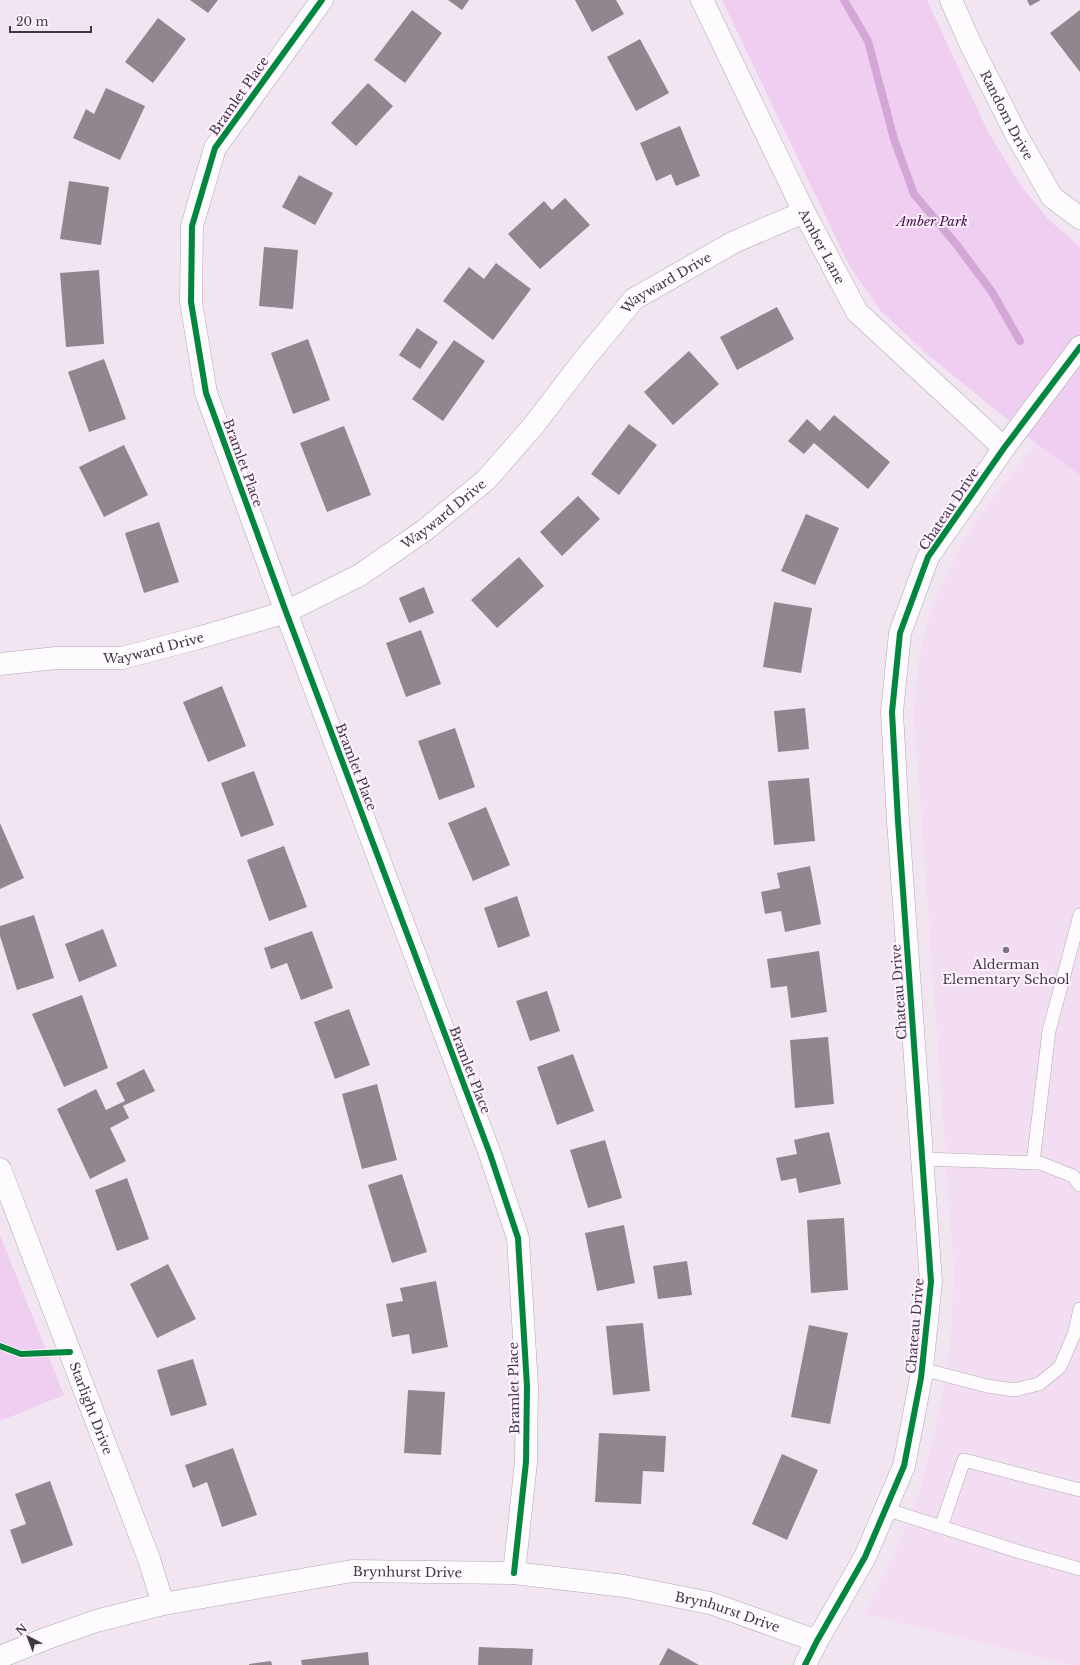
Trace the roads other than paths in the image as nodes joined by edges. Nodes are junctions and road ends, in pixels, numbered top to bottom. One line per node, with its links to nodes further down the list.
1 (322, 0): 8 (street, Bramlet Place)
2 (702, 0): 4 (street, Amber Lane)
3 (951, 0): 5 (street, Random Drive)
4 (804, 212): 7 (street, Amber Lane); 8 (street, Wayward Drive)
5 (1080, 218)
6 (1080, 347): 7 (street, Chateau Drive)
7 (1004, 448): 11 (street, Chateau Drive)
8 (286, 612): 9 (street, Wayward Drive); 21 (street, Bramlet Place)
9 (0, 664)
10 (1080, 915): 12 (lane)
11 (922, 1159): 12 (lane); 16 (street, Chateau Drive)
12 (1033, 1163): 14 (lane)
13 (0, 1169): 22 (street, Starlight Drive)
14 (1080, 1185)
15 (1080, 1309): 16 (lane)
16 (922, 1369): 18 (street, Chateau Drive)
17 (1080, 1490): 19 (lane)
18 (885, 1509): 19 (lane); 23 (street, Chateau Drive)
19 (941, 1527): 20 (lane)
20 (1080, 1569)
21 (514, 1573): 22 (street, Brynhurst Drive); 23 (street, Brynhurst Drive)
22 (163, 1604): 24 (street, Brynhurst Drive)
23 (817, 1641): 25 (street, Chateau Drive)
24 (0, 1657)
25 (806, 1665)

